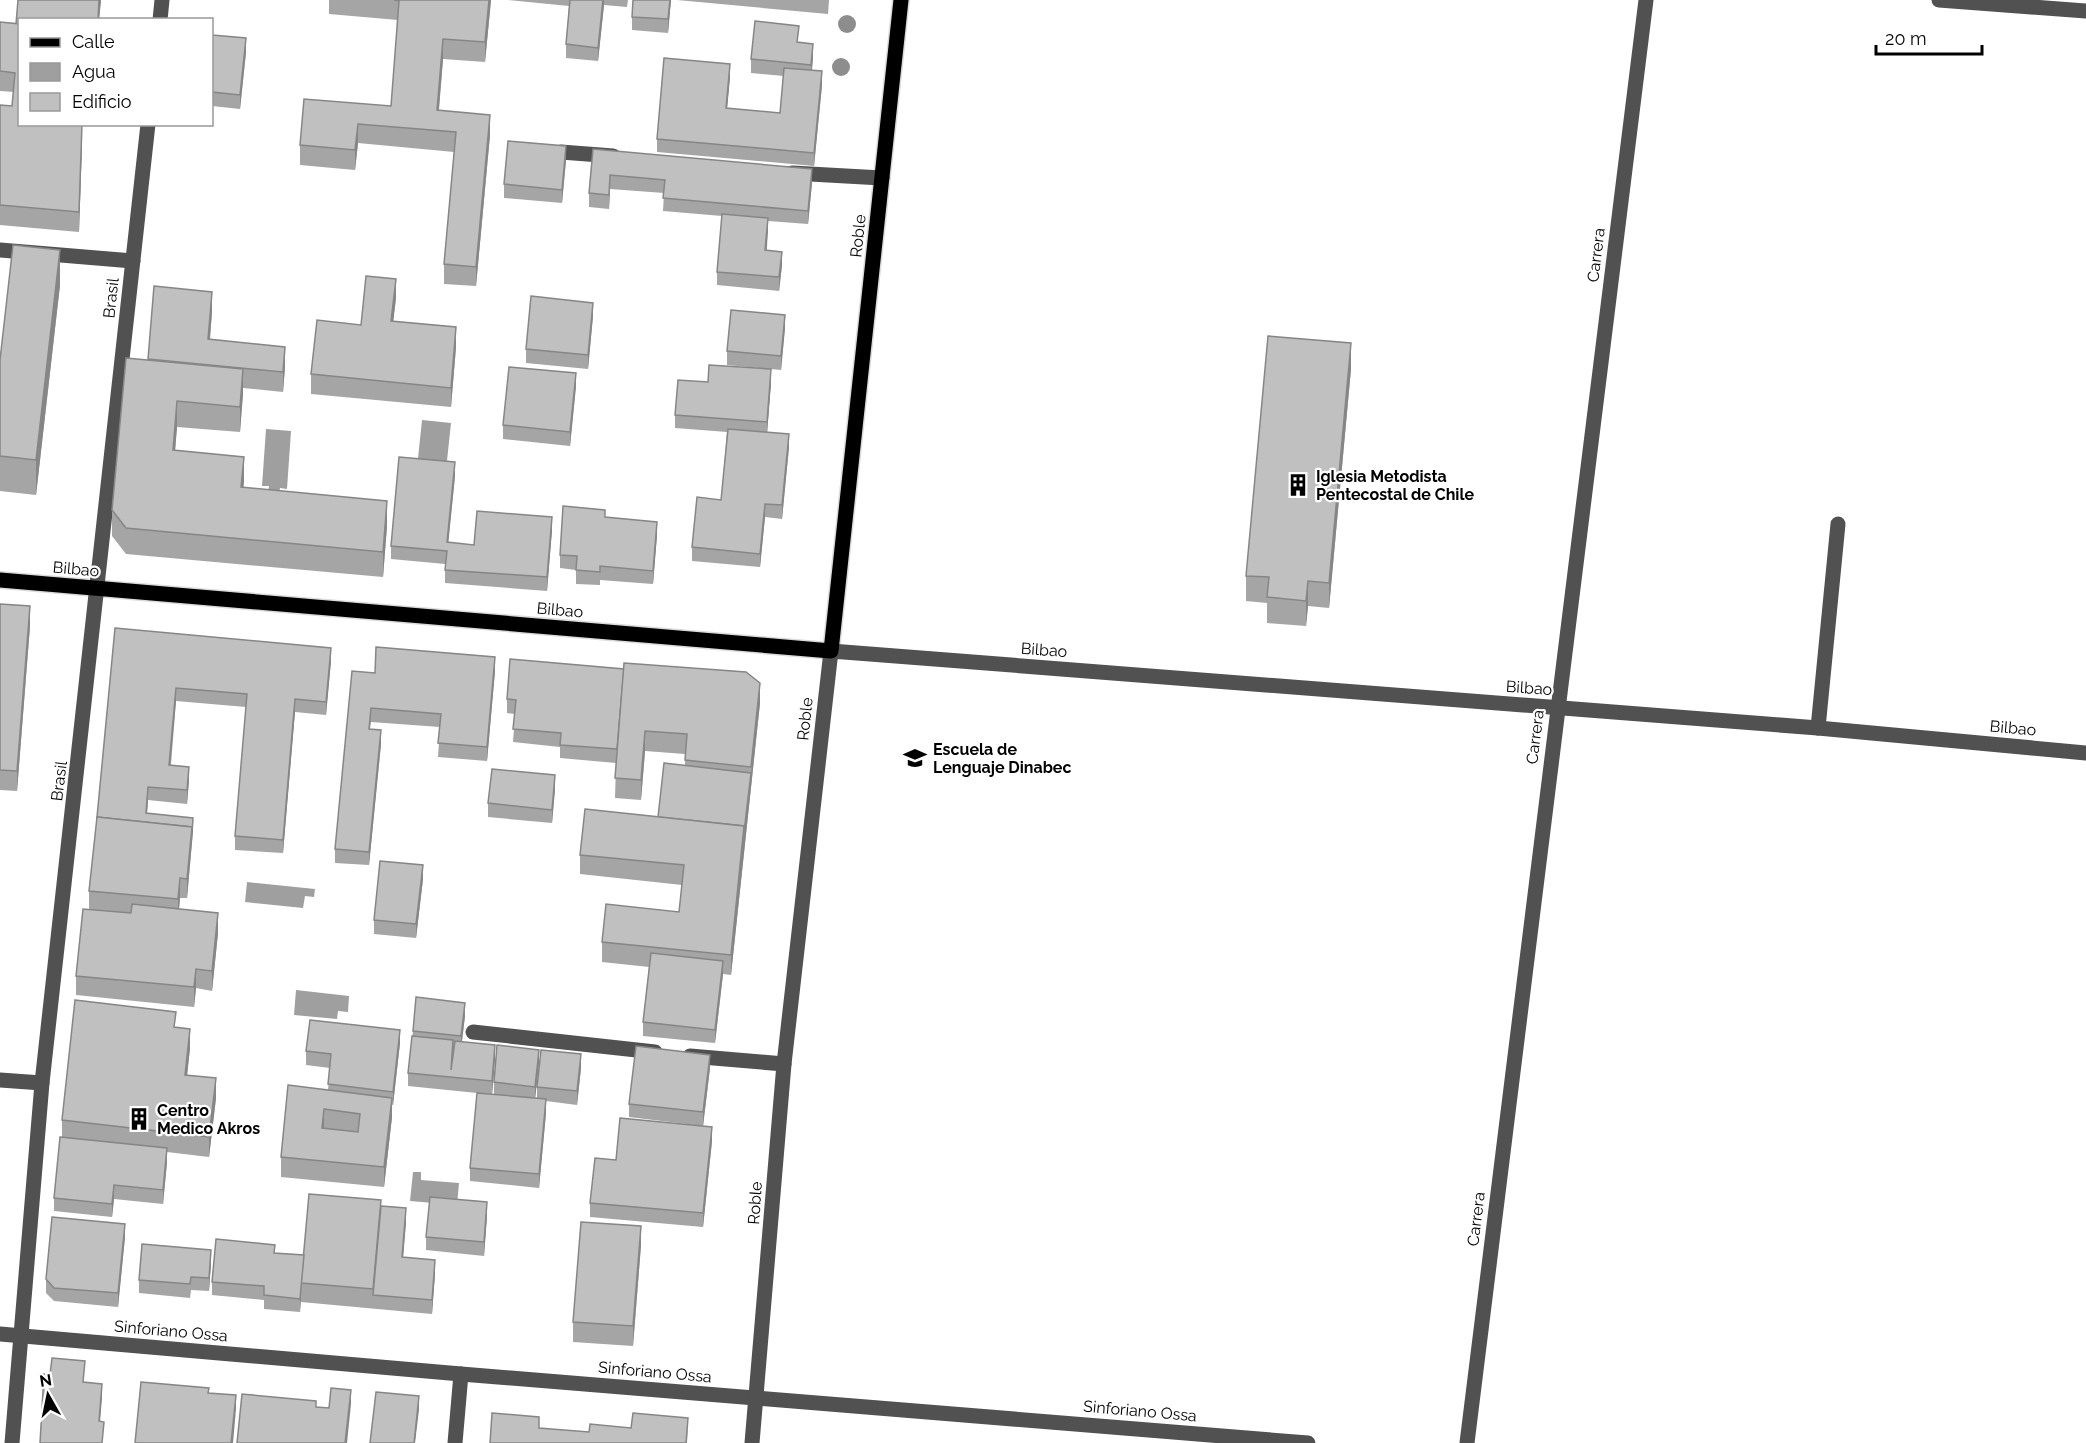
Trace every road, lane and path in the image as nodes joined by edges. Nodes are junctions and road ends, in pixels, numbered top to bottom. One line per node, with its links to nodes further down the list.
1 (162, 0): 6 (street)
2 (901, 0): 11 (main road, Roble)
3 (1646, 0): 18 (street, Carrera)
4 (1939, 0): 5 (street)
5 (2086, 11)
6 (160, 18)
7 (148, 126): 13 (street, Brasil)
8 (561, 152): 9 (street)
9 (630, 158)
10 (778, 172): 11 (street)
11 (882, 178): 17 (main road, Roble)
12 (0, 250): 13 (street)
13 (133, 261): 16 (street, Brasil)
14 (1838, 524): 19 (street)
15 (0, 580): 16 (main road, Bilbao)
16 (99, 589): 17 (main road, Bilbao); 24 (street, Brasil)
17 (831, 651): 18 (street, Bilbao); 22 (street, Roble)
18 (1557, 708): 19 (street, Bilbao); 33 (street, Carrera)
19 (1818, 728): 20 (street, Bilbao)
20 (2086, 753)
21 (473, 1032): 22 (street)
22 (784, 1064): 28 (street, Roble)
23 (0, 1080): 24 (street)
24 (42, 1083): 26 (street, Brasil)
25 (0, 1334): 26 (street, Sinforiano Ossa)
26 (21, 1335): 27 (street, Sinforiano Ossa); 29 (street, Brasil)
27 (460, 1374): 28 (street, Sinforiano Ossa); 30 (street)
28 (758, 1398): 31 (street, Roble); 32 (street, Sinforiano Ossa)
29 (12, 1443)
30 (455, 1443)
31 (752, 1443)
32 (1308, 1443)
33 (1467, 1443)

